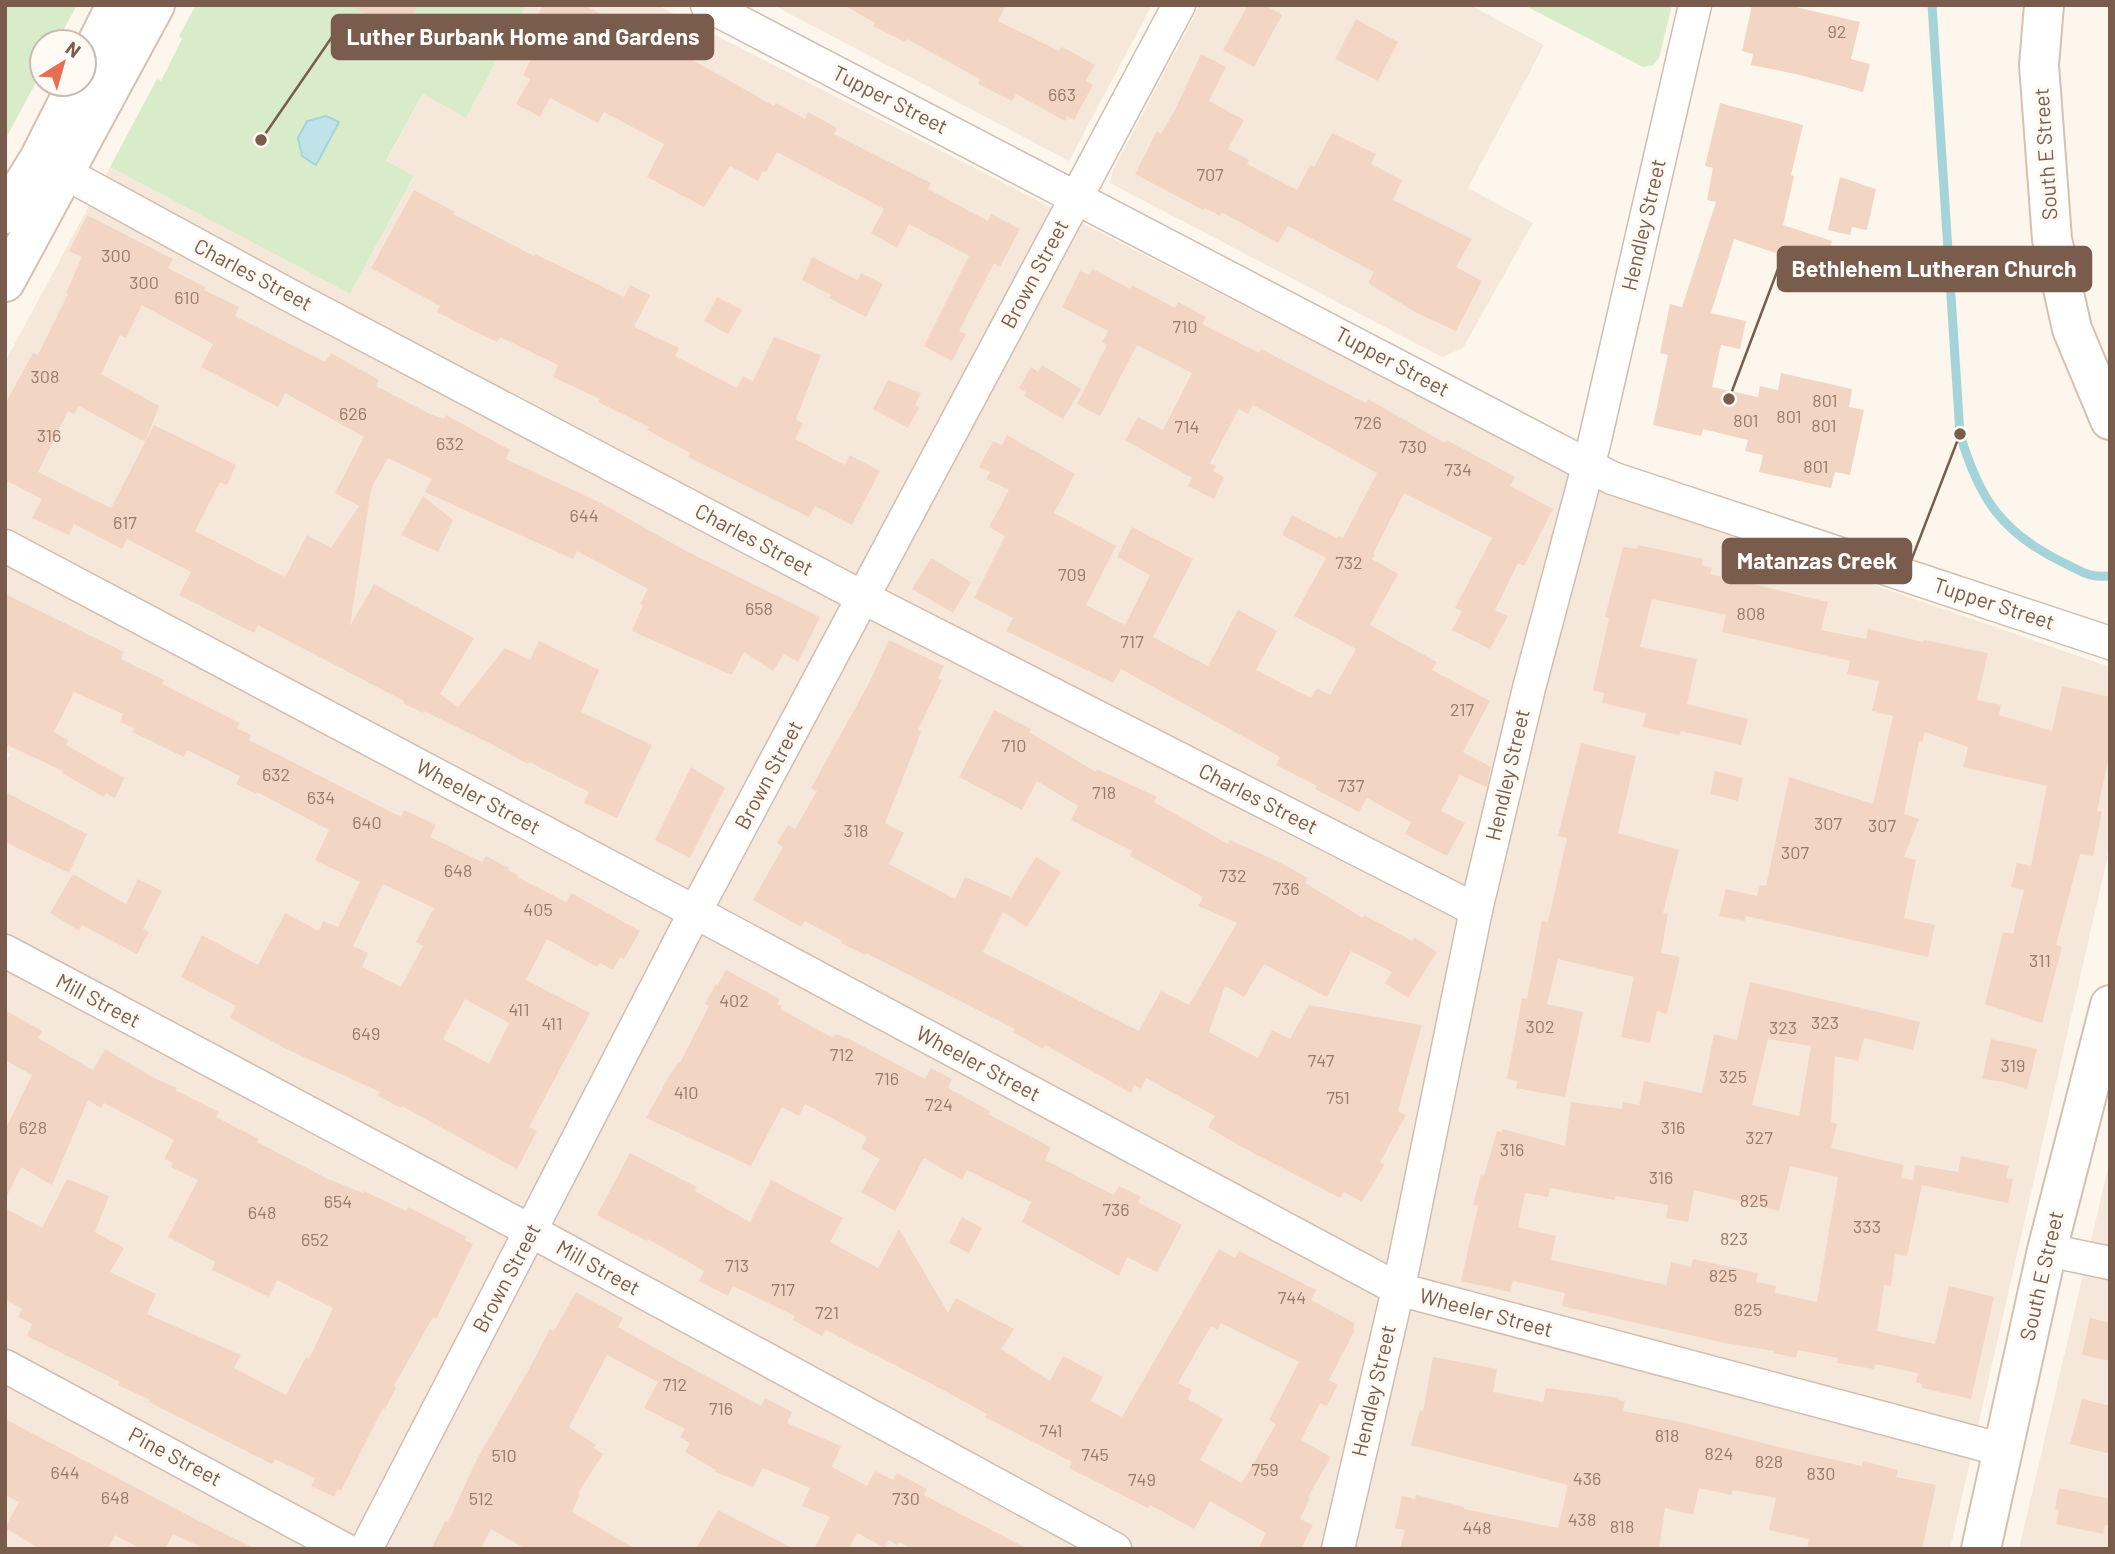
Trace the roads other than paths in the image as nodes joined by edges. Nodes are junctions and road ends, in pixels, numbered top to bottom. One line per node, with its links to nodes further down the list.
1 (116, 5): 7 (street)
2 (155, 5): 9 (street)
3 (707, 5): 10 (street, Tupper Street)
4 (1179, 5): 10 (street, Brown Street)
5 (1695, 5): 14 (street, Hendley Street)
6 (2044, 5): 13 (street, South E Street)
7 (98, 41)
8 (72, 98): 9 (street)
9 (51, 166): 11 (street); 12 (street); 16 (street, Charles Street)
10 (1077, 197): 14 (street, Tupper Street); 16 (street, Brown Street)
11 (5, 214)
12 (5, 282)
13 (2110, 420)
14 (1587, 465): 17 (street, Tupper Street); 18 (street, Hendley Street)
15 (5, 546): 19 (street, Wheeler Street)
16 (864, 598): 18 (street, Charles Street); 19 (street, Brown Street)
17 (2110, 642)
18 (1476, 910): 25 (street, Hendley Street)
19 (695, 912): 22 (street, Brown Street); 25 (street, Wheeler Street)
20 (5, 951): 22 (street, Mill Street)
21 (2110, 1004): 23 (street, South E Street)
22 (531, 1231): 29 (street, Brown Street); 30 (street, Mill Street)
23 (2047, 1250): 24 (street); 27 (street, South E Street)
24 (2110, 1263)
25 (1398, 1289): 27 (street, Wheeler Street); 31 (street, Hendley Street)
26 (5, 1366): 28 (street, Pine Street)
27 (2003, 1450): 32 (street, South E Street)
28 (344, 1549)
29 (366, 1549)
30 (1115, 1549)
31 (1338, 1549)
32 (1981, 1549)

